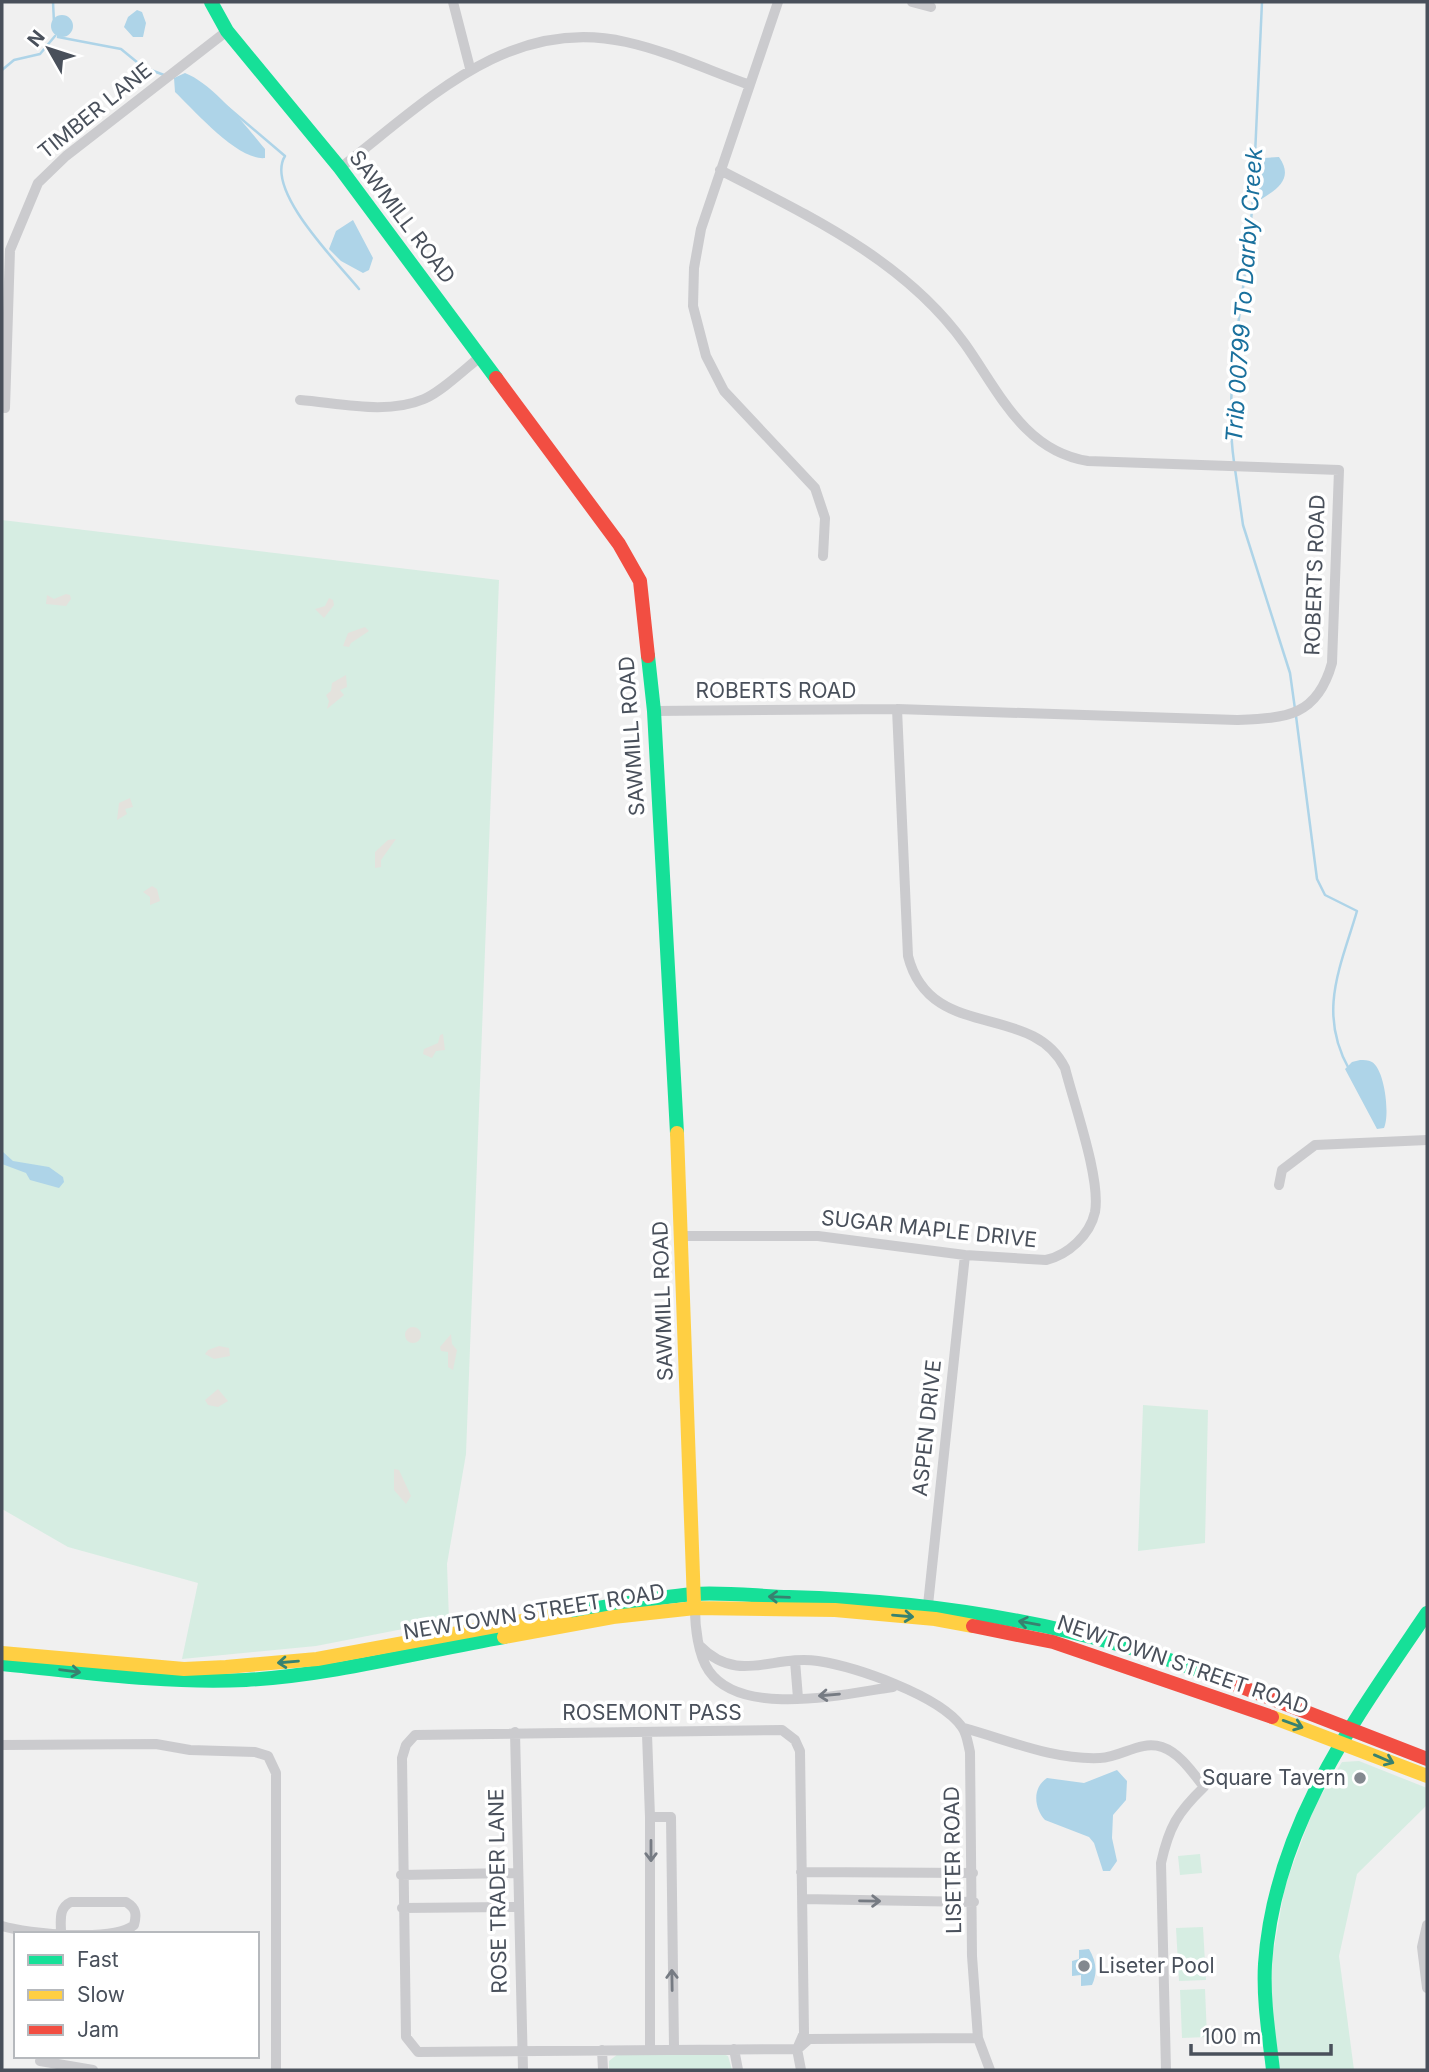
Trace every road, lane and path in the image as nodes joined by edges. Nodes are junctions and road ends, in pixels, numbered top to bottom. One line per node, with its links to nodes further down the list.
1 (211, 2): 6 (main road, SAWMILL ROAD)
2 (453, 2): 7 (street)
3 (778, 2): 8 (street)
4 (912, 2): 5 (street)
5 (930, 7)
6 (227, 31): 9 (main road, SAWMILL ROAD); 13 (street, TIMBER LANE)
7 (470, 68): 8 (street); 9 (street)
8 (747, 84): 10 (street)
9 (340, 168): 11 (main road, SAWMILL ROAD)
10 (720, 170): 14 (street); 15 (street, ROBERTS ROAD)
11 (480, 357): 12 (street); 16 (main road, SAWMILL ROAD)
12 (300, 400)
13 (5, 408)
14 (823, 556)
15 (897, 709): 16 (street, ROBERTS ROAD); 20 (street, SUGAR MAPLE DRIVE)
16 (654, 711): 19 (main road, SAWMILL ROAD)
17 (1427, 1140): 18 (street)
18 (1279, 1185)
19 (682, 1236): 20 (street, SUGAR MAPLE DRIVE); 21 (main road, SAWMILL ROAD)
20 (965, 1255): 22 (street, ASPEN DRIVE)
21 (694, 1601): 22 (main road, NEWTOWN STREET ROAD, one-way to 21); 24 (street); 26 (main road, NEWTOWN STREET ROAD, one-way to 26); 28 (main road, NEWTOWN STREET ROAD, one-way to 21); 29 (main road, NEWTOWN STREET ROAD, one-way to 29)
22 (928, 1605): 25 (main road, NEWTOWN STREET ROAD, one-way to 22)
23 (1427, 1613): 35 (main road)
24 (700, 1646): 27 (street); 31 (street)
25 (1133, 1648): 29 (main road); 35 (main road, NEWTOWN STREET ROAD)
26 (2, 1653)
27 (795, 1661): 30 (street); 31 (street)
28 (2, 1664)
29 (1131, 1666): 35 (main road, NEWTOWN STREET ROAD, one-way to 35)
30 (897, 1687): 31 (street, one-way to 31); 32 (street)
31 (798, 1698)
32 (964, 1728): 42 (street, LISETER ROAD); 71 (street)
33 (515, 1732): 34 (street, ROSEMONT PASS); 41 (street, ROSE TRADER LANE); 43 (street, ROSEMONT PASS)
34 (647, 1734): 39 (street); 40 (street, ROSEMONT PASS)
35 (1345, 1735): 37 (main road, NEWTOWN STREET ROAD); 38 (main road, NEWTOWN STREET ROAD, one-way to 38); 72 (main road)
36 (2, 1745): 65 (street)
37 (1427, 1759)
38 (1427, 1776)
39 (650, 1817): 44 (street); 45 (street, one-way to 45)
40 (802, 1872): 42 (street); 46 (street, ROSEMONT PASS)
41 (517, 1873): 43 (street); 48 (street, ROSE TRADER LANE)
42 (973, 1873): 47 (street, LISETER ROAD)
43 (401, 1875): 49 (street, ROSEMONT PASS)
44 (671, 1893): 45 (street); 58 (street, one-way to 44)
45 (651, 1895): 57 (street)
46 (802, 1899): 47 (street, one-way to 47); 60 (street, ROSEMONT PASS)
47 (974, 1902): 56 (street, LISETER ROAD)
48 (517, 1907): 49 (street); 61 (street, ROSE TRADER LANE)
49 (402, 1908): 61 (street, ROSEMONT PASS)
50 (1427, 1925): 55 (street)
51 (2, 1926): 52 (street)
52 (26, 1932)
53 (61, 1932): 54 (street)
54 (123, 1932)
55 (1427, 1988)
56 (978, 2038): 60 (street); 70 (street, LISETER ROAD)
57 (650, 2048): 58 (street); 62 (street)
58 (674, 2048): 59 (street)
59 (734, 2049): 60 (street); 68 (street)
60 (797, 2049): 69 (street)
61 (522, 2050): 62 (street); 66 (street, ROSE TRADER LANE)
62 (602, 2050): 67 (street)
63 (39, 2063): 64 (street)
64 (93, 2070)
65 (276, 2070)
66 (523, 2070)
67 (603, 2070)
68 (738, 2070)
69 (801, 2070)
70 (990, 2070)
71 (1166, 2070)
72 (1273, 2070)

